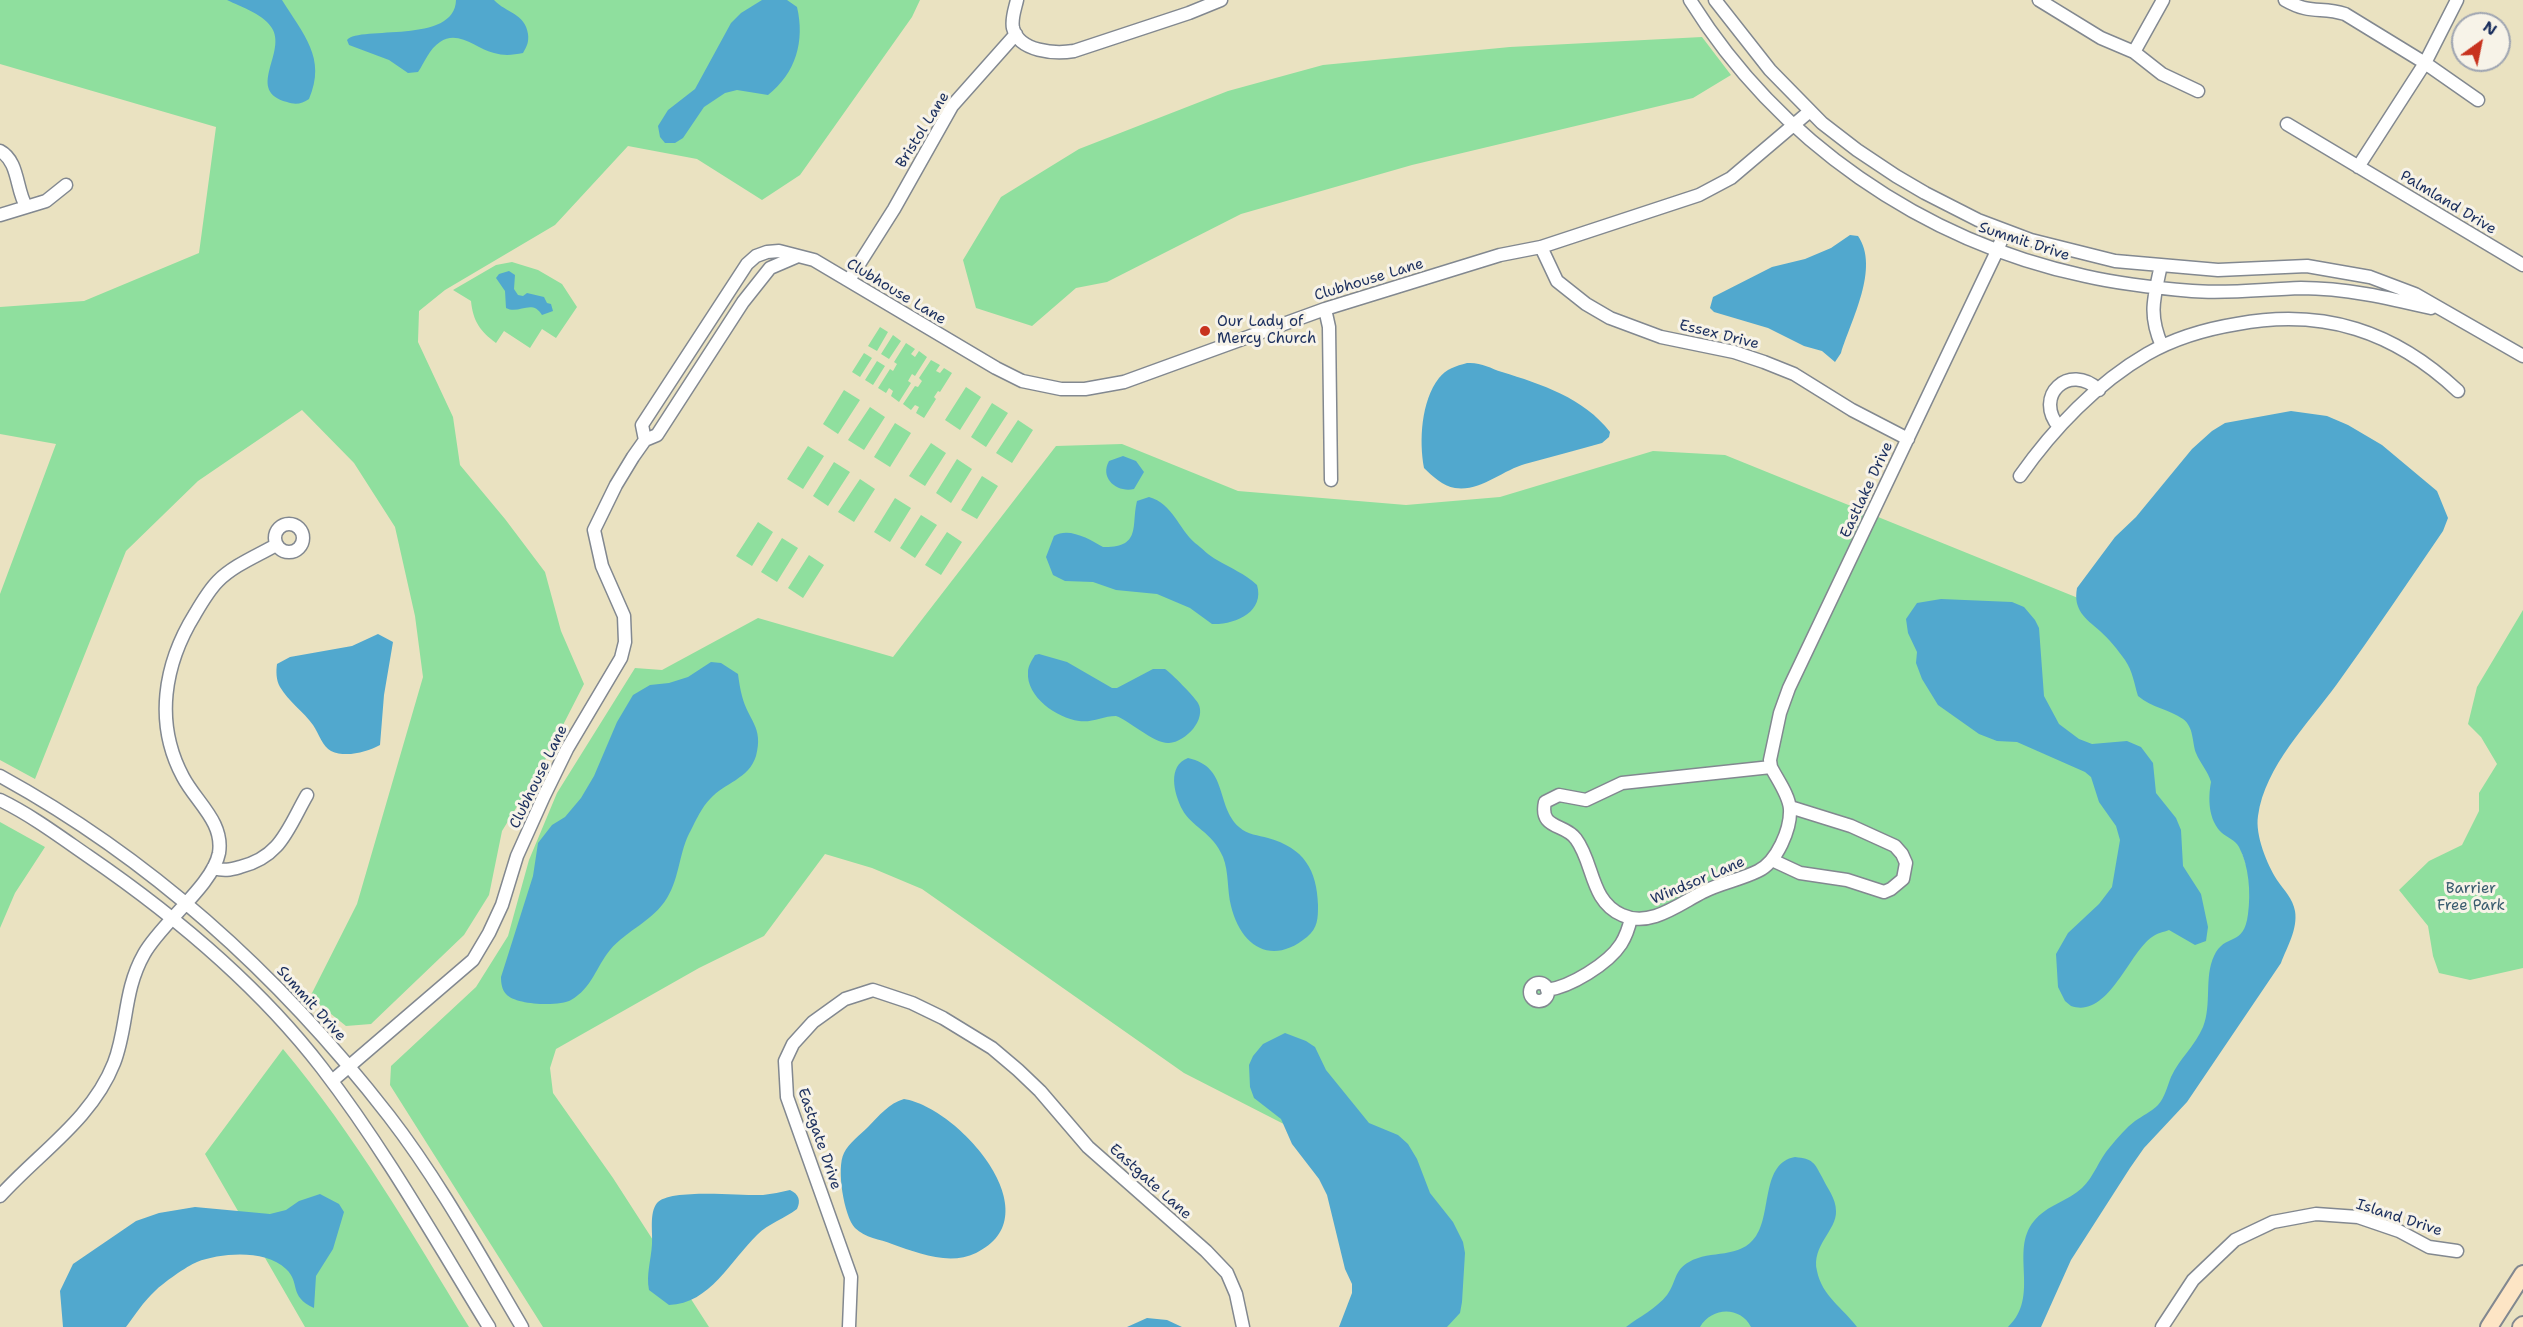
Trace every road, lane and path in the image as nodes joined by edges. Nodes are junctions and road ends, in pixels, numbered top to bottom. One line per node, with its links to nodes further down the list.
1 (1017, 0): 9 (street)
2 (1221, 0): 9 (street)
3 (1690, 0): 16 (street, Summit Drive)
4 (1715, 0): 14 (street, Summit Drive)
5 (2039, 0): 10 (street)
6 (2163, 0): 10 (street)
7 (2285, 0): 11 (street)
8 (2457, 0): 11 (street)
9 (1016, 34): 28 (street, Bristol Lane)
10 (2134, 52): 12 (street)
11 (2425, 63): 13 (street); 18 (street)
12 (2199, 91)
13 (2478, 100)
14 (1809, 111): 16 (street, Clubhouse Lane); 22 (street, Summit Drive)
15 (2288, 124): 18 (street, Palmland Drive)
16 (1794, 125): 23 (street, Clubhouse Lane); 24 (street, Summit Drive)
17 (0, 151): 20 (street)
18 (2358, 166): 26 (street, Palmland Drive)
19 (66, 185): 20 (street)
20 (26, 206): 21 (street)
21 (0, 215)
22 (2005, 231): 24 (street, Eastlake Drive); 27 (street, Summit Drive)
23 (1541, 247): 30 (street, Clubhouse Lane); 37 (street, Essex Drive)
24 (1997, 251): 29 (street, Summit Drive); 37 (street, Eastlake Drive)
25 (800, 256): 28 (street, Clubhouse Lane); 38 (street, Clubhouse Lane); 38 (street, Clubhouse Lane)
26 (2523, 265)
27 (2161, 266): 29 (street); 31 (street, Summit Drive)
28 (849, 280): 30 (street, Clubhouse Lane)
29 (2156, 288): 31 (street, Summit Drive); 32 (street)
30 (1325, 309): 40 (street)
31 (2438, 309): 33 (street, Summit Drive)
32 (2162, 346): 34 (street); 35 (street)
33 (2523, 356)
34 (2098, 390): 36 (street); 36 (street)
35 (2458, 391)
36 (2059, 427): 39 (street)
37 (1908, 439): 42 (street, Eastlake Drive)
38 (645, 440): 53 (street, Clubhouse Lane)
39 (2020, 476)
40 (1331, 480)
41 (276, 545): 48 (street)
42 (1771, 767): 46 (street); 51 (street)
43 (0, 776): 49 (street, Summit Drive)
44 (307, 795): 48 (street)
45 (0, 800): 50 (street)
46 (1790, 807): 47 (street); 47 (street)
47 (1772, 860): 51 (street, Windsor Lane)
48 (213, 868): 49 (street)
49 (186, 901): 50 (street); 53 (street, Summit Drive)
50 (172, 918): 55 (street); 56 (street)
51 (1631, 918): 52 (street)
52 (1547, 990)
53 (348, 1068): 55 (street, Clubhouse Lane); 60 (street, Summit Drive)
54 (1018, 1070): 61 (street, Eastgate Drive); 62 (street, Eastgate Lane)
55 (332, 1081): 59 (street)
56 (0, 1196)
57 (2457, 1251): 63 (street, Island Drive)
58 (2523, 1274): 64 (main road)
59 (489, 1327)
60 (522, 1327)
61 (849, 1327)
62 (1243, 1327)
63 (2162, 1327)
64 (2489, 1327)

